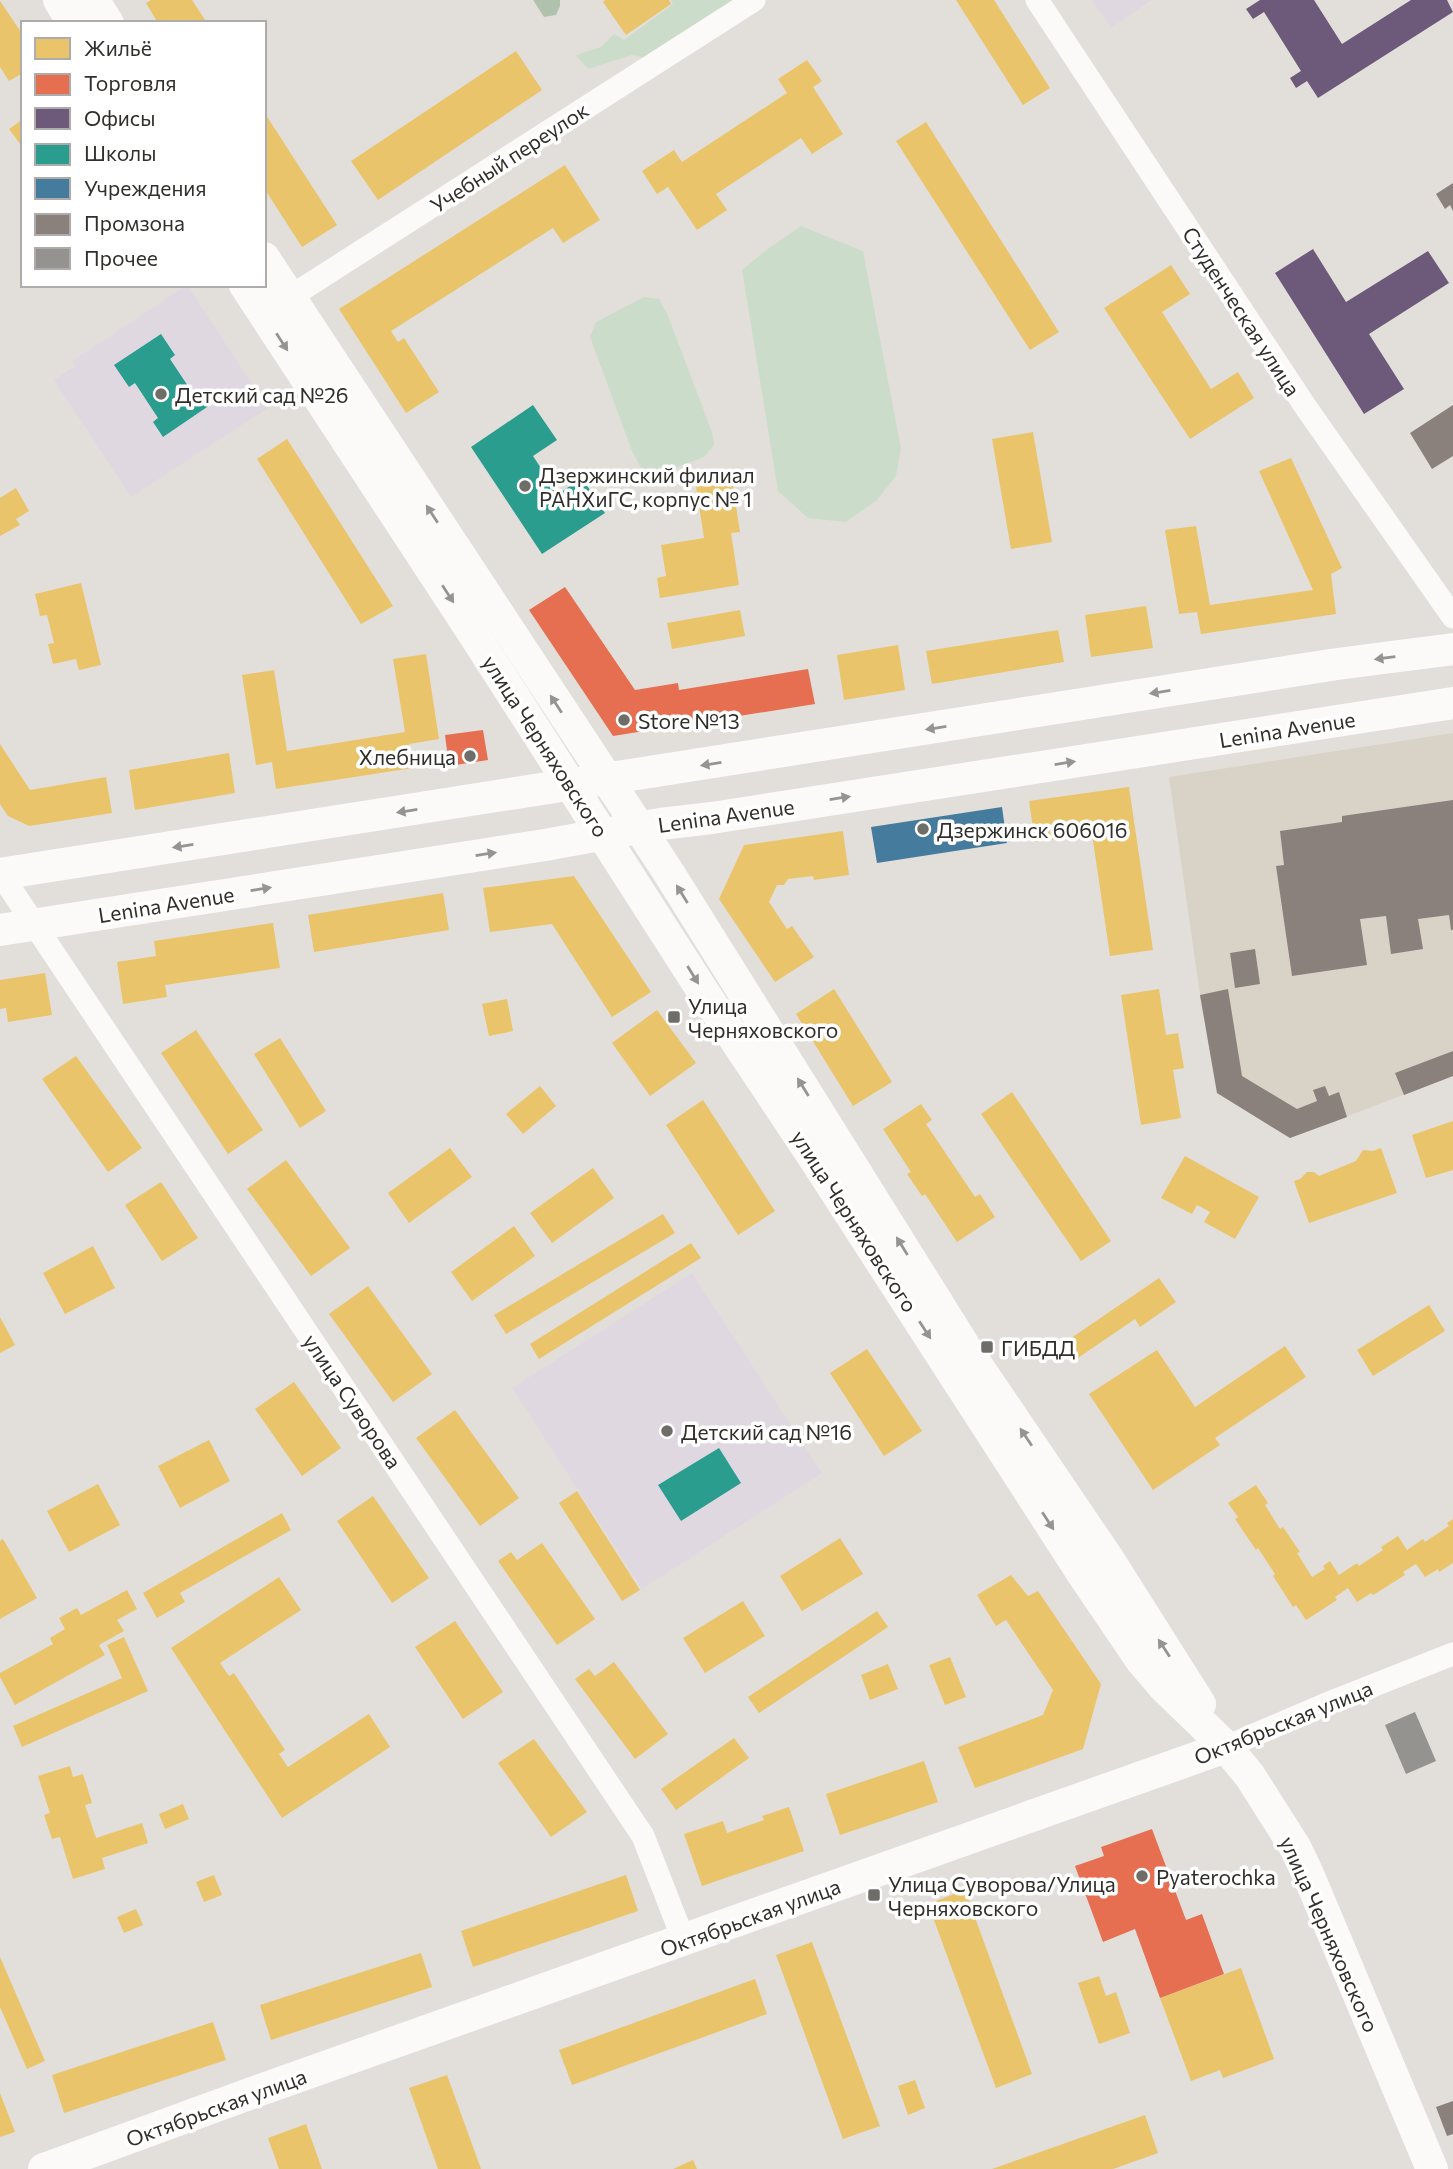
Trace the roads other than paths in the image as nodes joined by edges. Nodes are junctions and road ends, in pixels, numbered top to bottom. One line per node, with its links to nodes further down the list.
1 (59, 0): 5 (street)
2 (93, 0): 6 (street)
3 (754, 0): 9 (street, Учебный переулок)
4 (1037, 0): 11 (street, Студенческая улица)
5 (73, 21)
6 (107, 21)
7 (266, 261): 9 (street)
8 (246, 287): 10 (street, улица Черняховского)
9 (290, 297): 10 (street, Учебный переулок); 14 (street, one-way to 9)
10 (263, 314): 15 (street, улица Черняховского, one-way to 15)
11 (1453, 617)
12 (1453, 649): 14 (street, one-way to 14)
13 (1453, 703): 16 (street, Lenina Avenue, one-way to 13)
14 (606, 780): 15 (street); 16 (street)
15 (572, 785): 17 (street, улица Черняховского); 18 (street, one-way to 18)
16 (639, 828): 17 (street, Lenina Avenue); 22 (street, one-way to 16)
17 (603, 835): 19 (street, Lenina Avenue, one-way to 17); 22 (street, улица Черняховского, one-way to 22)
18 (0, 874): 19 (street, улица Суворова)
19 (35, 925): 20 (street, Lenina Avenue); 23 (street, улица Суворова)
20 (0, 930)
21 (1453, 1654): 22 (street, Октябрьская улица)
22 (1226, 1747): 23 (street, Октябрьская улица); 25 (street, улица Черняховского)
23 (684, 1941): 24 (street, Октябрьская улица)
24 (44, 2169)
25 (1432, 2169)

